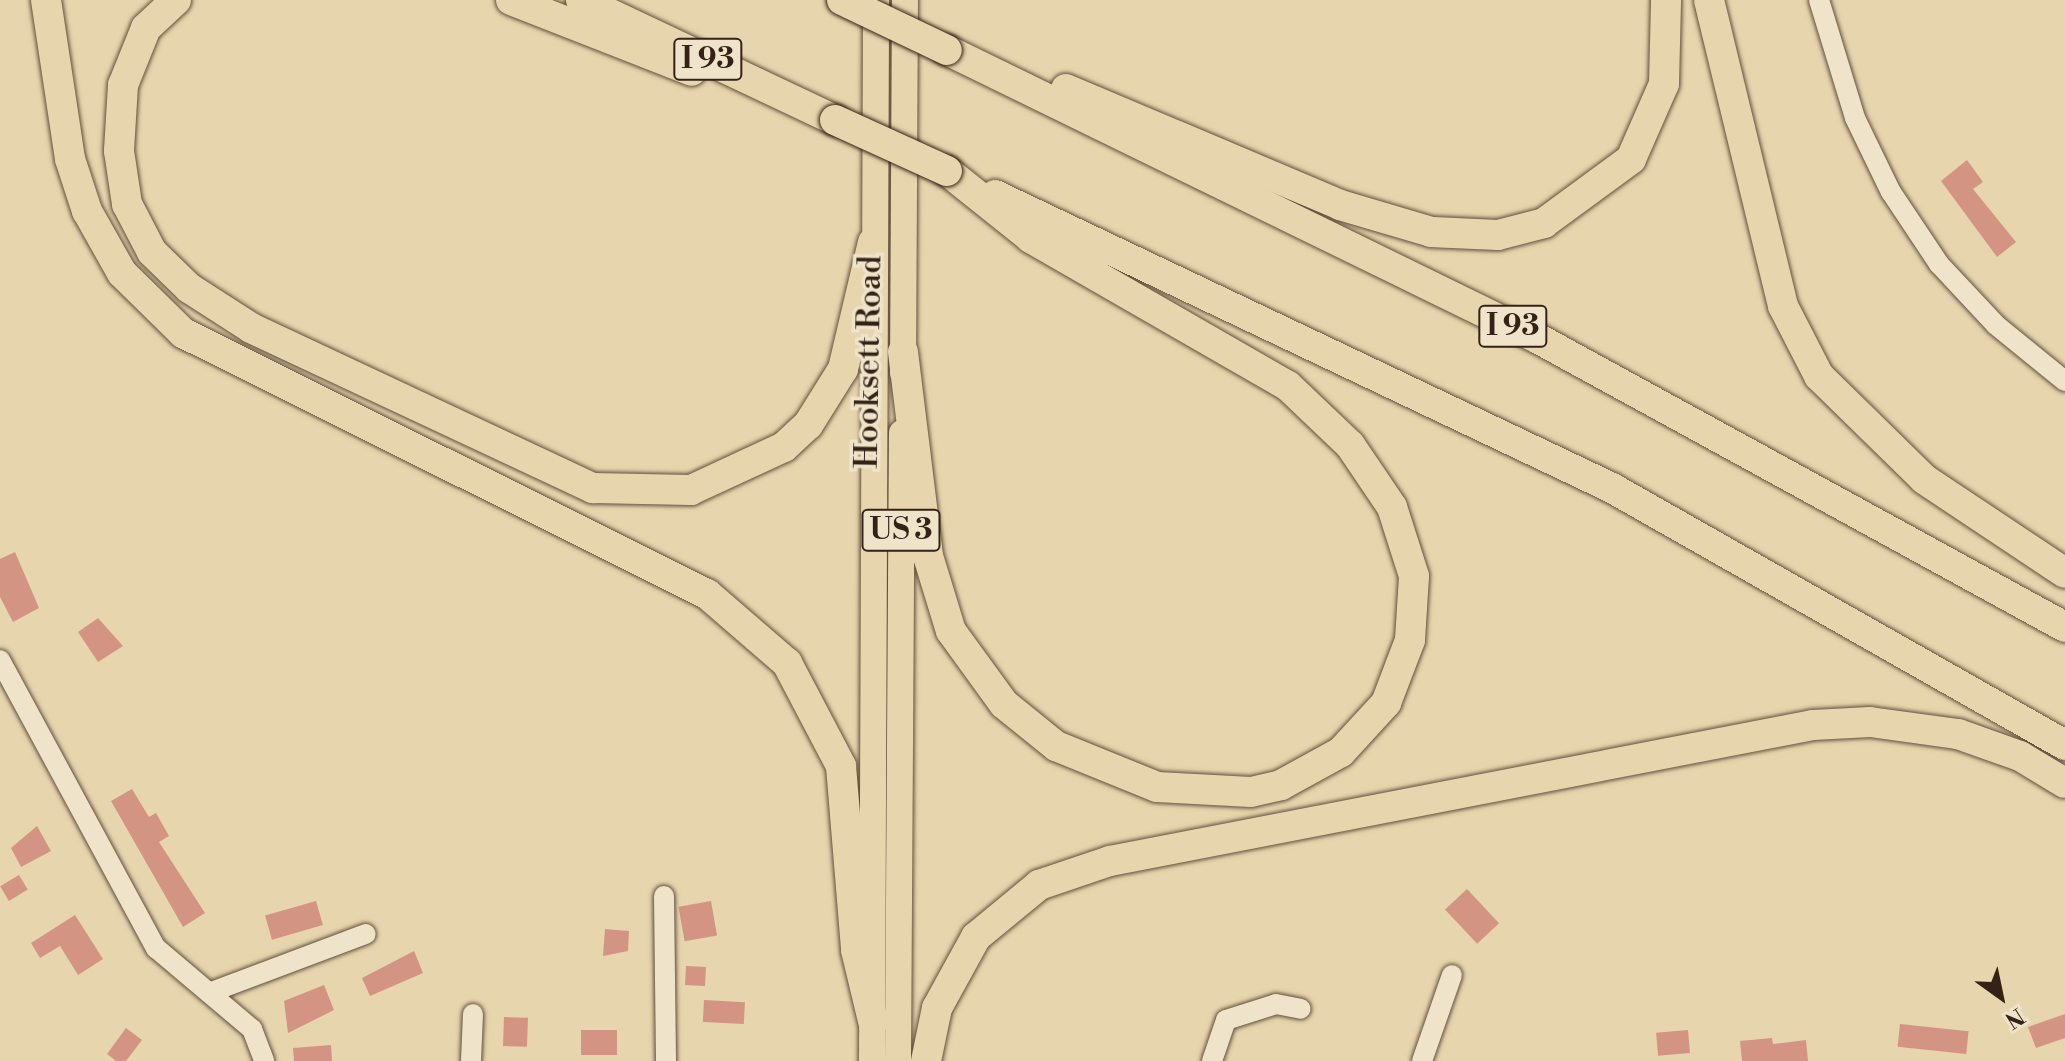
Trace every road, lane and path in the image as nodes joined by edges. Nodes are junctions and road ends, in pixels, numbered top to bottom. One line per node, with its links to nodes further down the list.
1 (46, 0): 28 (highway)
2 (176, 0): 14 (highway)
3 (511, 0): 12 (highway)
4 (581, 0): 12 (highway, I 93)
5 (842, 0): 11 (highway, I 93, bridge)
6 (876, 0): 14 (main road, Hooksett Road / US 3)
7 (905, 0): 15 (main road, Hooksett Road / US 3)
8 (1666, 0): 11 (highway)
9 (1709, 0): 17 (highway)
10 (1819, 0): 16 (street)
11 (947, 50): 18 (highway, I 93)
12 (769, 88): 13 (highway, I 93, bridge)
13 (947, 171): 15 (highway); 20 (highway, I 93)
14 (873, 242): 28 (main road, Hooksett Road / US 3)
15 (903, 352): 33 (main road, Hooksett Road / US 3)
16 (2065, 381)
17 (2065, 573)
18 (2065, 627)
19 (0, 660): 25 (street)
20 (2065, 745)
21 (2065, 783): 34 (highway)
22 (664, 896): 31 (street)
23 (366, 934): 25 (street)
24 (1452, 975): 36 (street)
25 (214, 991): 29 (street)
26 (1301, 1009): 35 (street)
27 (473, 1014): 30 (street)
28 (873, 1021): 32 (main road, Hooksett Road / US 3)
29 (264, 1061)
30 (471, 1061)
31 (666, 1061)
32 (872, 1061)
33 (898, 1061)
34 (926, 1061)
35 (1212, 1061)
36 (1422, 1061)

